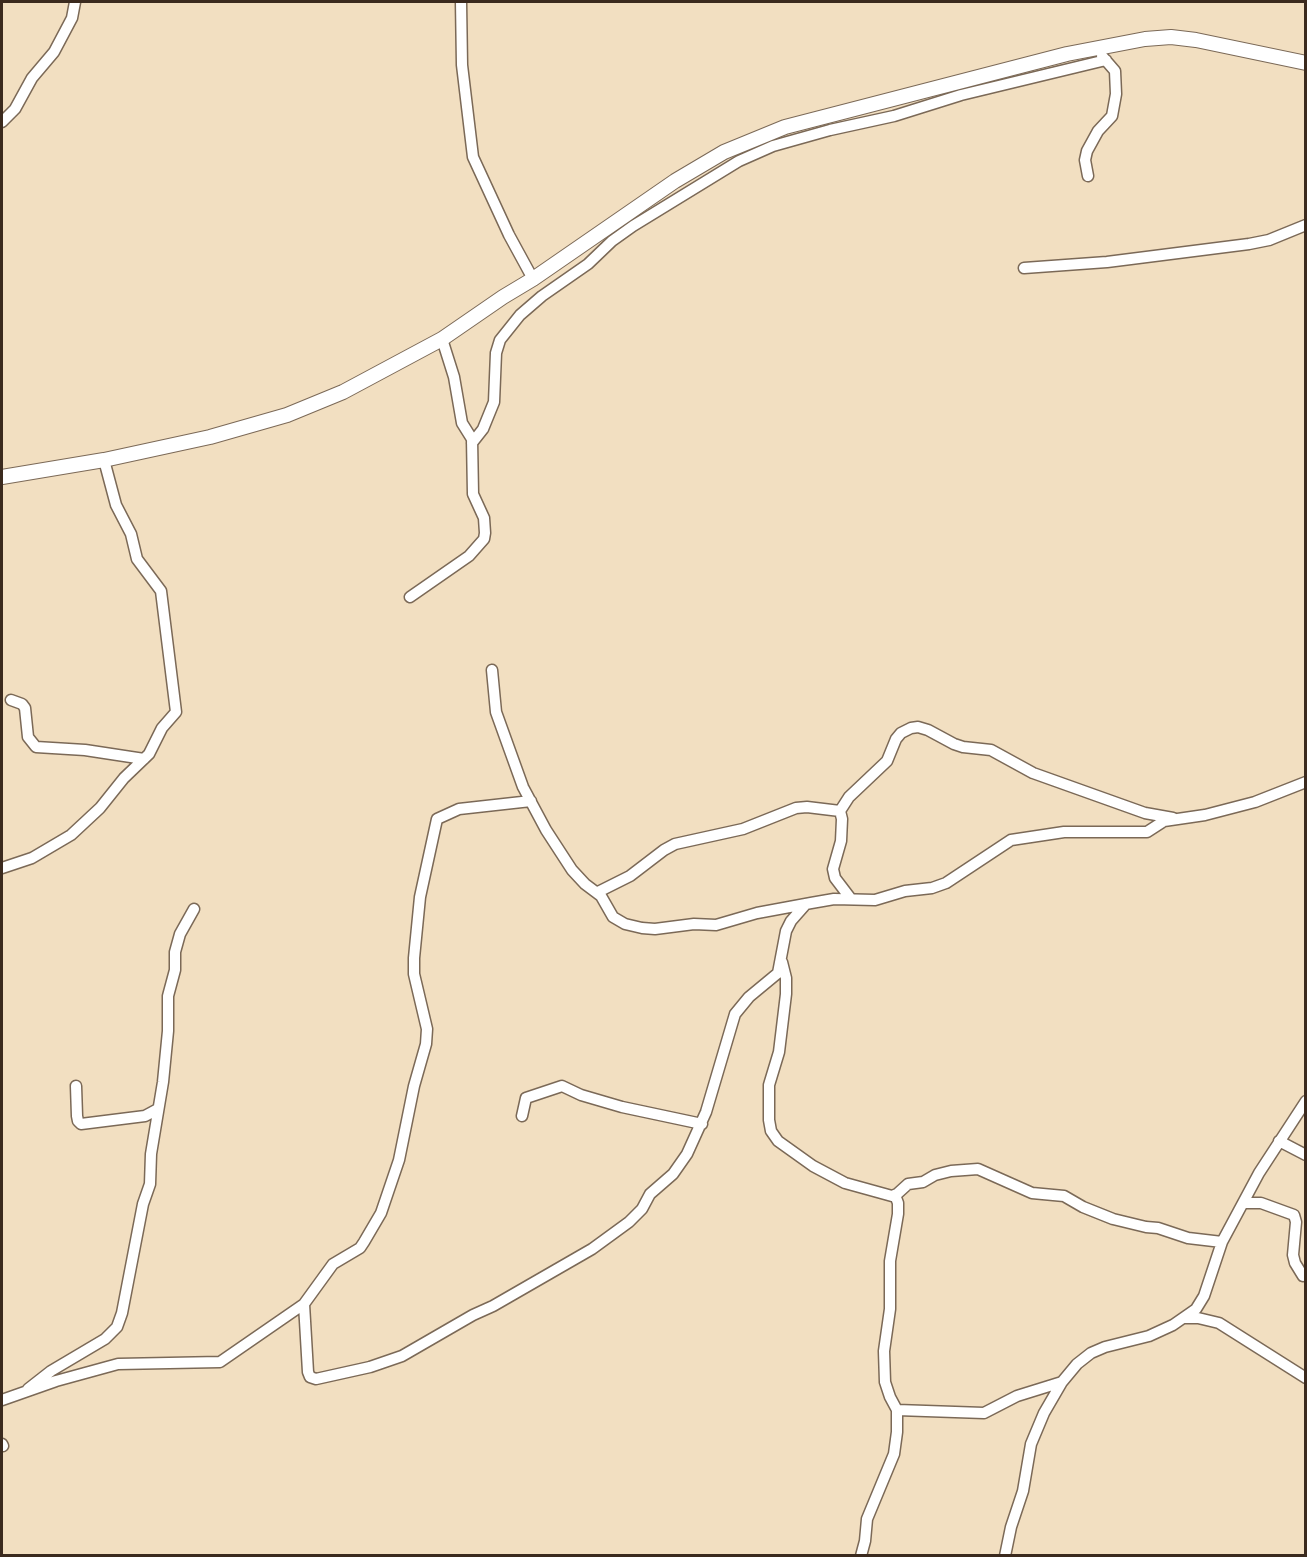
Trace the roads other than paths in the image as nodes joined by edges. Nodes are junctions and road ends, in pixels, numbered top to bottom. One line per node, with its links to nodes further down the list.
1 (75, 2): 6 (street)
2 (461, 2): 10 (street)
3 (1096, 48): 4 (street); 5 (main road); 10 (main road)
4 (1107, 60): 7 (street); 12 (street)
5 (1305, 63)
6 (2, 122)
7 (1088, 176)
8 (1305, 225): 9 (street)
9 (1024, 268)
10 (534, 279): 11 (main road)
11 (442, 339): 12 (street); 13 (main road)
12 (472, 443): 15 (street)
13 (104, 460): 14 (main road); 18 (street)
14 (2, 477)
15 (411, 597)
16 (492, 670): 20 (street)
17 (11, 700): 18 (street)
18 (144, 759): 23 (street)
19 (1305, 782): 22 (street)
20 (531, 801): 24 (street); 42 (street)
21 (840, 811): 22 (street); 24 (street); 25 (street)
22 (1176, 819): 25 (street)
23 (2, 868)
24 (598, 892): 28 (street)
25 (851, 899): 26 (street)
26 (806, 904): 28 (street); 29 (street)
27 (194, 909): 33 (street)
28 (774, 910): 29 (street)
29 (785, 933): 30 (street)
30 (781, 960): 35 (street); 38 (street)
31 (76, 1086): 33 (street)
32 (1305, 1101): 36 (street)
33 (158, 1109): 46 (street)
34 (522, 1116): 35 (street)
35 (702, 1124): 42 (street)
36 (1279, 1141): 37 (street); 39 (street)
37 (1305, 1155)
38 (895, 1195): 40 (street); 48 (street)
39 (1243, 1203): 40 (street); 41 (street)
40 (1222, 1242): 43 (street)
41 (1303, 1276)
42 (304, 1304): 46 (street)
43 (1185, 1318): 44 (street); 45 (street)
44 (1305, 1378)
45 (1062, 1382): 48 (street); 50 (street)
46 (26, 1391): 47 (street)
47 (2, 1400)
48 (897, 1410): 49 (street)
49 (861, 1556)
50 (1005, 1556)

